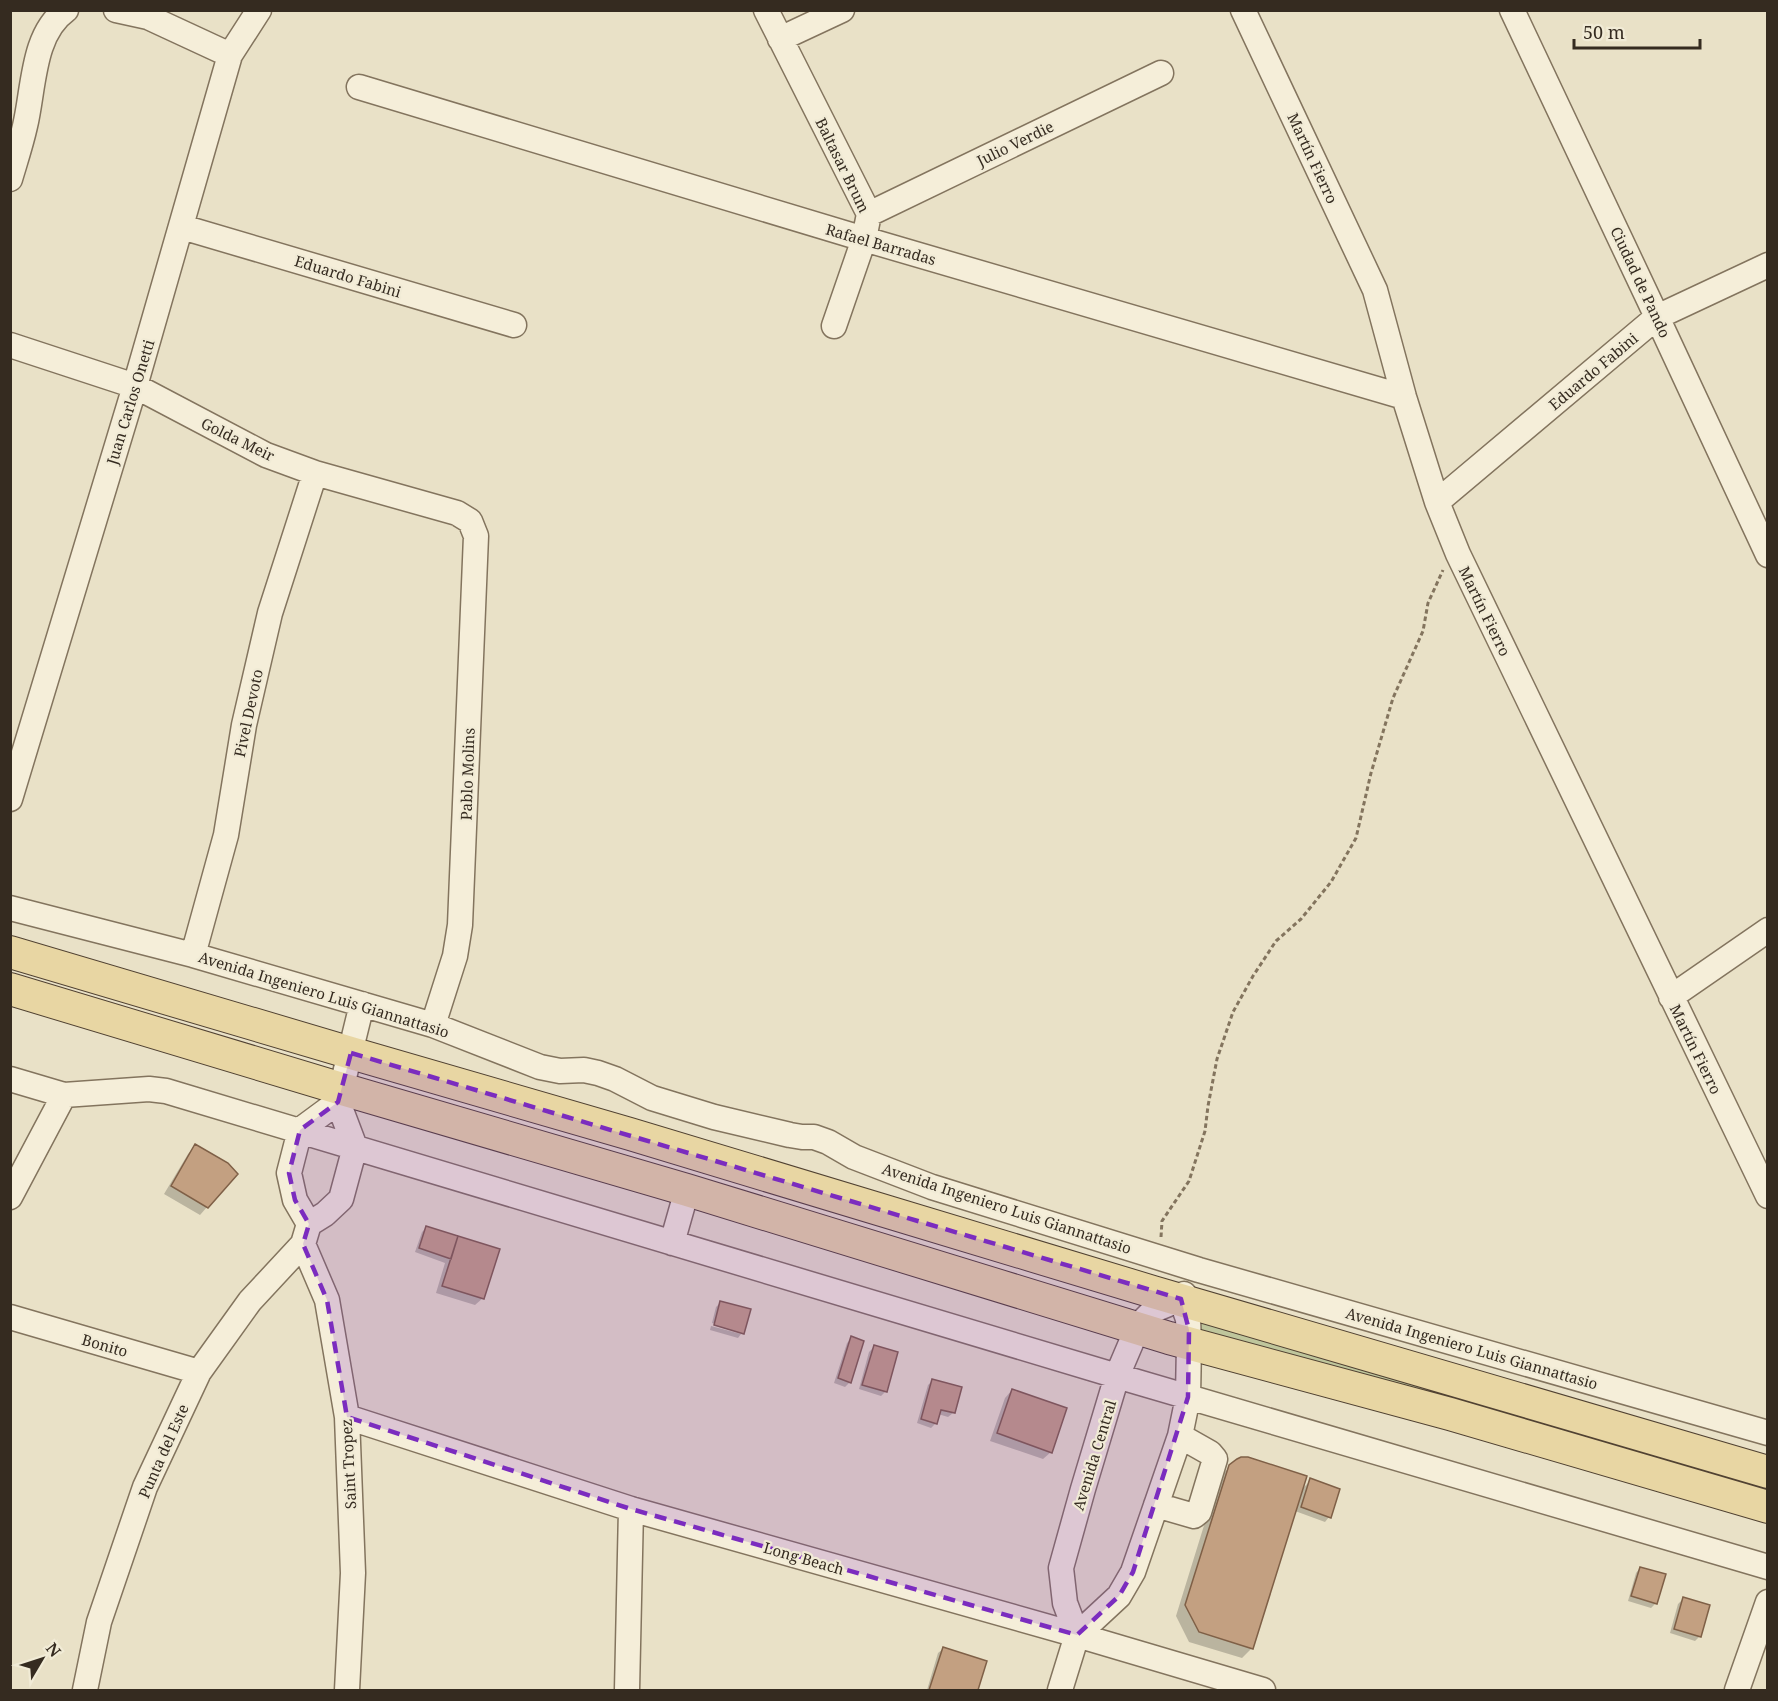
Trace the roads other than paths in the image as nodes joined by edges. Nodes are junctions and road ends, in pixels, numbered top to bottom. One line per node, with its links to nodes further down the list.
1 (66, 10): 13 (street)
2 (116, 10): 8 (street)
3 (259, 10): 10 (street, Juan Carlos Onetti)
4 (766, 10): 9 (street, Baltasar Brum)
5 (842, 10): 9 (street)
6 (1243, 10): 23 (street, Martín Fierro)
7 (1512, 10): 18 (street, Ciudad de Pando)
8 (149, 14): 10 (street)
9 (780, 39): 14 (street, Baltasar Brum)
10 (230, 55): 15 (street, Juan Carlos Onetti)
11 (1161, 73): 14 (street, Julio Verdie)
12 (359, 87): 16 (street, Rafael Barradas)
13 (10, 180)
14 (869, 214): 16 (street, Baltasar Brum)
15 (182, 227): 19 (street, Eduardo Fabini); 22 (street, Juan Carlos Onetti)
16 (864, 239): 20 (street, Baltasar Brum); 23 (street, Rafael Barradas)
17 (1767, 266): 18 (street, Eduardo Fabini)
18 (1657, 317): 25 (street, Eduardo Fabini); 27 (street, Ciudad de Pando)
19 (514, 326)
20 (834, 326)
21 (10, 345): 22 (street, Golda Meir)
22 (135, 386): 24 (street, Golda Meir); 28 (street, Juan Carlos Onetti)
23 (1404, 397): 25 (street, Martín Fierro)
24 (315, 473): 26 (street, Golda Meir); 32 (street, Pivel Devoto)
25 (1437, 502): 34 (street, Martín Fierro)
26 (470, 521): 36 (street, Pablo Molins)
27 (1767, 555)
28 (10, 798)
29 (10, 908): 32 (street, Avenida Ingeniero Luis Giannattasio)
30 (1767, 930): 34 (street)
31 (10, 952): 37 (main road)
32 (193, 955): 35 (street, Avenida Ingeniero Luis Giannattasio)
33 (10, 988): 40 (main road)
34 (1671, 997): 44 (street, Martín Fierro)
35 (362, 1004): 36 (street, Avenida Ingeniero Luis Giannattasio); 37 (street)
36 (433, 1025): 48 (street, Avenida Ingeniero Luis Giannattasio)
37 (351, 1053): 40 (street); 49 (main road)
38 (10, 1079): 39 (street)
39 (64, 1095): 41 (street); 45 (street)
40 (340, 1096): 41 (street); 42 (street); 43 (main road)
41 (300, 1130): 42 (street); 46 (street, Saint Tropez)
42 (355, 1147): 46 (street, Punta del Este); 47 (street)
43 (687, 1190): 47 (street); 51 (main road)
44 (1767, 1196)
45 (10, 1197)
46 (306, 1234): 53 (street, Punta del Este); 56 (street, Saint Tropez)
47 (672, 1242): 54 (street)
48 (1199, 1270): 49 (street); 57 (street, Avenida Ingeniero Luis Giannattasio)
49 (1181, 1299): 51 (street, Avenida Central); 52 (street); 59 (main road)
50 (10, 1317): 53 (street, Bonito)
51 (1137, 1329): 52 (main road); 54 (street, Avenida Central)
52 (1189, 1344): 55 (street); 61 (main road)
53 (199, 1372): 66 (street, Punta del Este)
54 (1117, 1376): 55 (street); 65 (street, Avenida Central)
55 (1188, 1397): 58 (street); 63 (street)
56 (347, 1417): 62 (street, Long Beach); 67 (street, Saint Tropez)
57 (1767, 1433)
58 (1179, 1436): 60 (street); 60 (street)
59 (1767, 1472)
60 (1156, 1504): 65 (street)
61 (1767, 1508)
62 (631, 1509): 65 (street, Long Beach); 68 (street)
63 (1767, 1567)
64 (1767, 1602): 71 (street)
65 (1077, 1635): 69 (street); 70 (street, Long Beach)
66 (85, 1690)
67 (347, 1690)
68 (627, 1690)
69 (1060, 1690)
70 (1263, 1690)
71 (1737, 1690)

